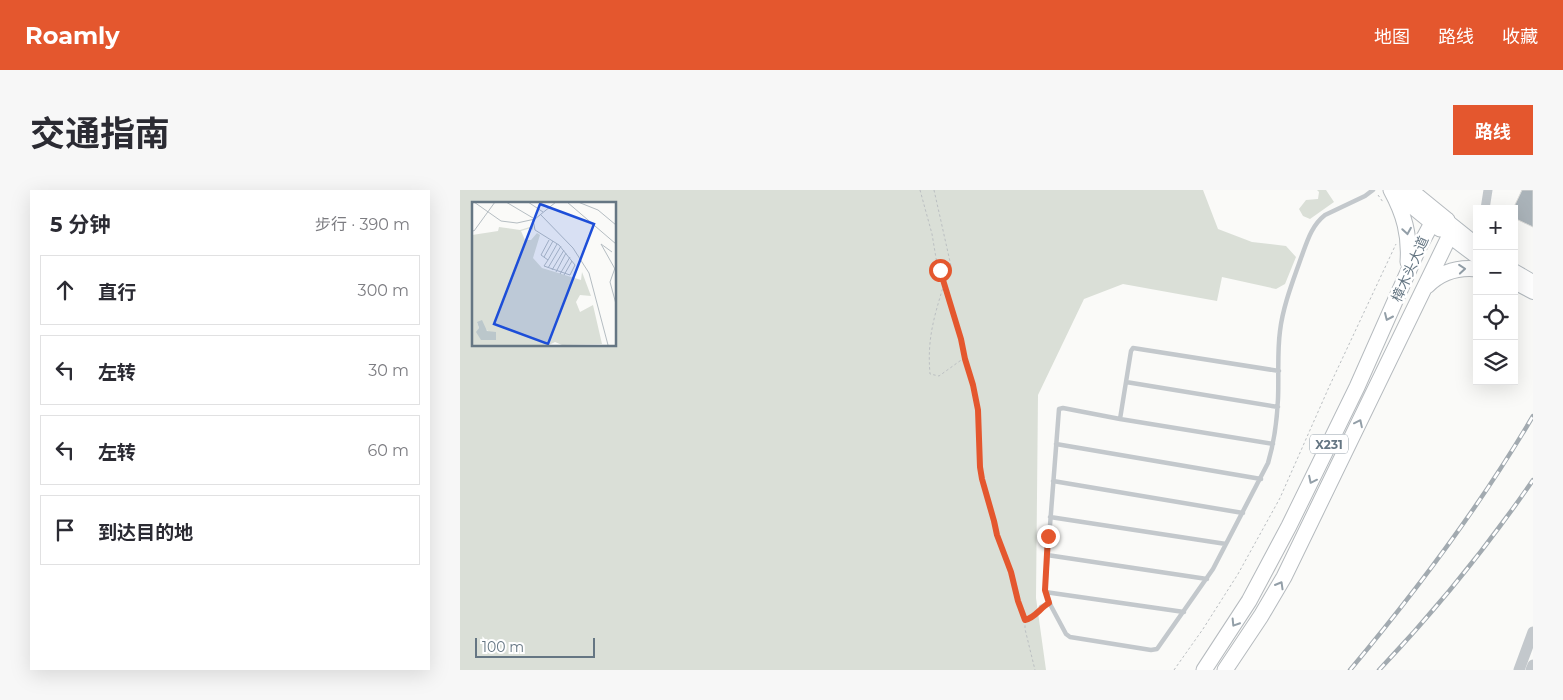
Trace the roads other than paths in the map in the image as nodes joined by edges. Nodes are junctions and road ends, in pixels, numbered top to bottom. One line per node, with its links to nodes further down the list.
1 (1374, 190): 17 (lane)
2 (1410, 190): 6 (main road)
3 (1488, 190): 5 (street)
4 (1390, 194): 6 (main road); 12 (main road, one-way to 12)
5 (1486, 205)
6 (1440, 222): 7 (main road, 樟木头大道); 8 (main road); 12 (main road, 樟木头大道 / X231)
7 (1449, 237): 9 (main road); 16 (main road, 樟木头大道 / X231)
8 (1473, 242)
9 (1473, 255)
10 (1473, 269): 16 (main road, one-way to 10)
11 (1518, 272): 13 (main road)
12 (1407, 275): 37 (main road, 樟木头大道 / X231, one-way to 37)
13 (1533, 281)
14 (1518, 285): 15 (main road)
15 (1533, 293)
16 (1422, 294): 38 (main road, 樟木头大道 / X231, one-way to 16)
17 (1279, 371): 18 (lane); 19 (lane)
18 (1126, 382): 19 (lane); 20 (lane)
19 (1278, 407): 22 (lane)
20 (1120, 419): 21 (lane); 22 (lane)
21 (1056, 444): 23 (lane); 24 (lane)
22 (1272, 444): 23 (lane)
23 (1261, 479): 25 (lane)
24 (1053, 481): 25 (lane); 26 (lane)
25 (1243, 513): 27 (lane)
26 (1050, 517): 27 (lane); 28 (lane)
27 (1226, 544): 29 (lane)
28 (1047, 555): 29 (lane); 30 (lane)
29 (1207, 579): 33 (lane)
30 (1045, 592): 31 (lane); 33 (lane)
31 (1049, 603): 32 (lane); 33 (lane)
32 (1041, 607)
33 (1184, 612)
34 (1533, 632): 35 (street)
35 (1529, 657): 39 (street)
36 (1533, 665): 40 (street)
37 (1204, 670)
38 (1226, 670)
39 (1519, 670)
40 (1531, 670)

